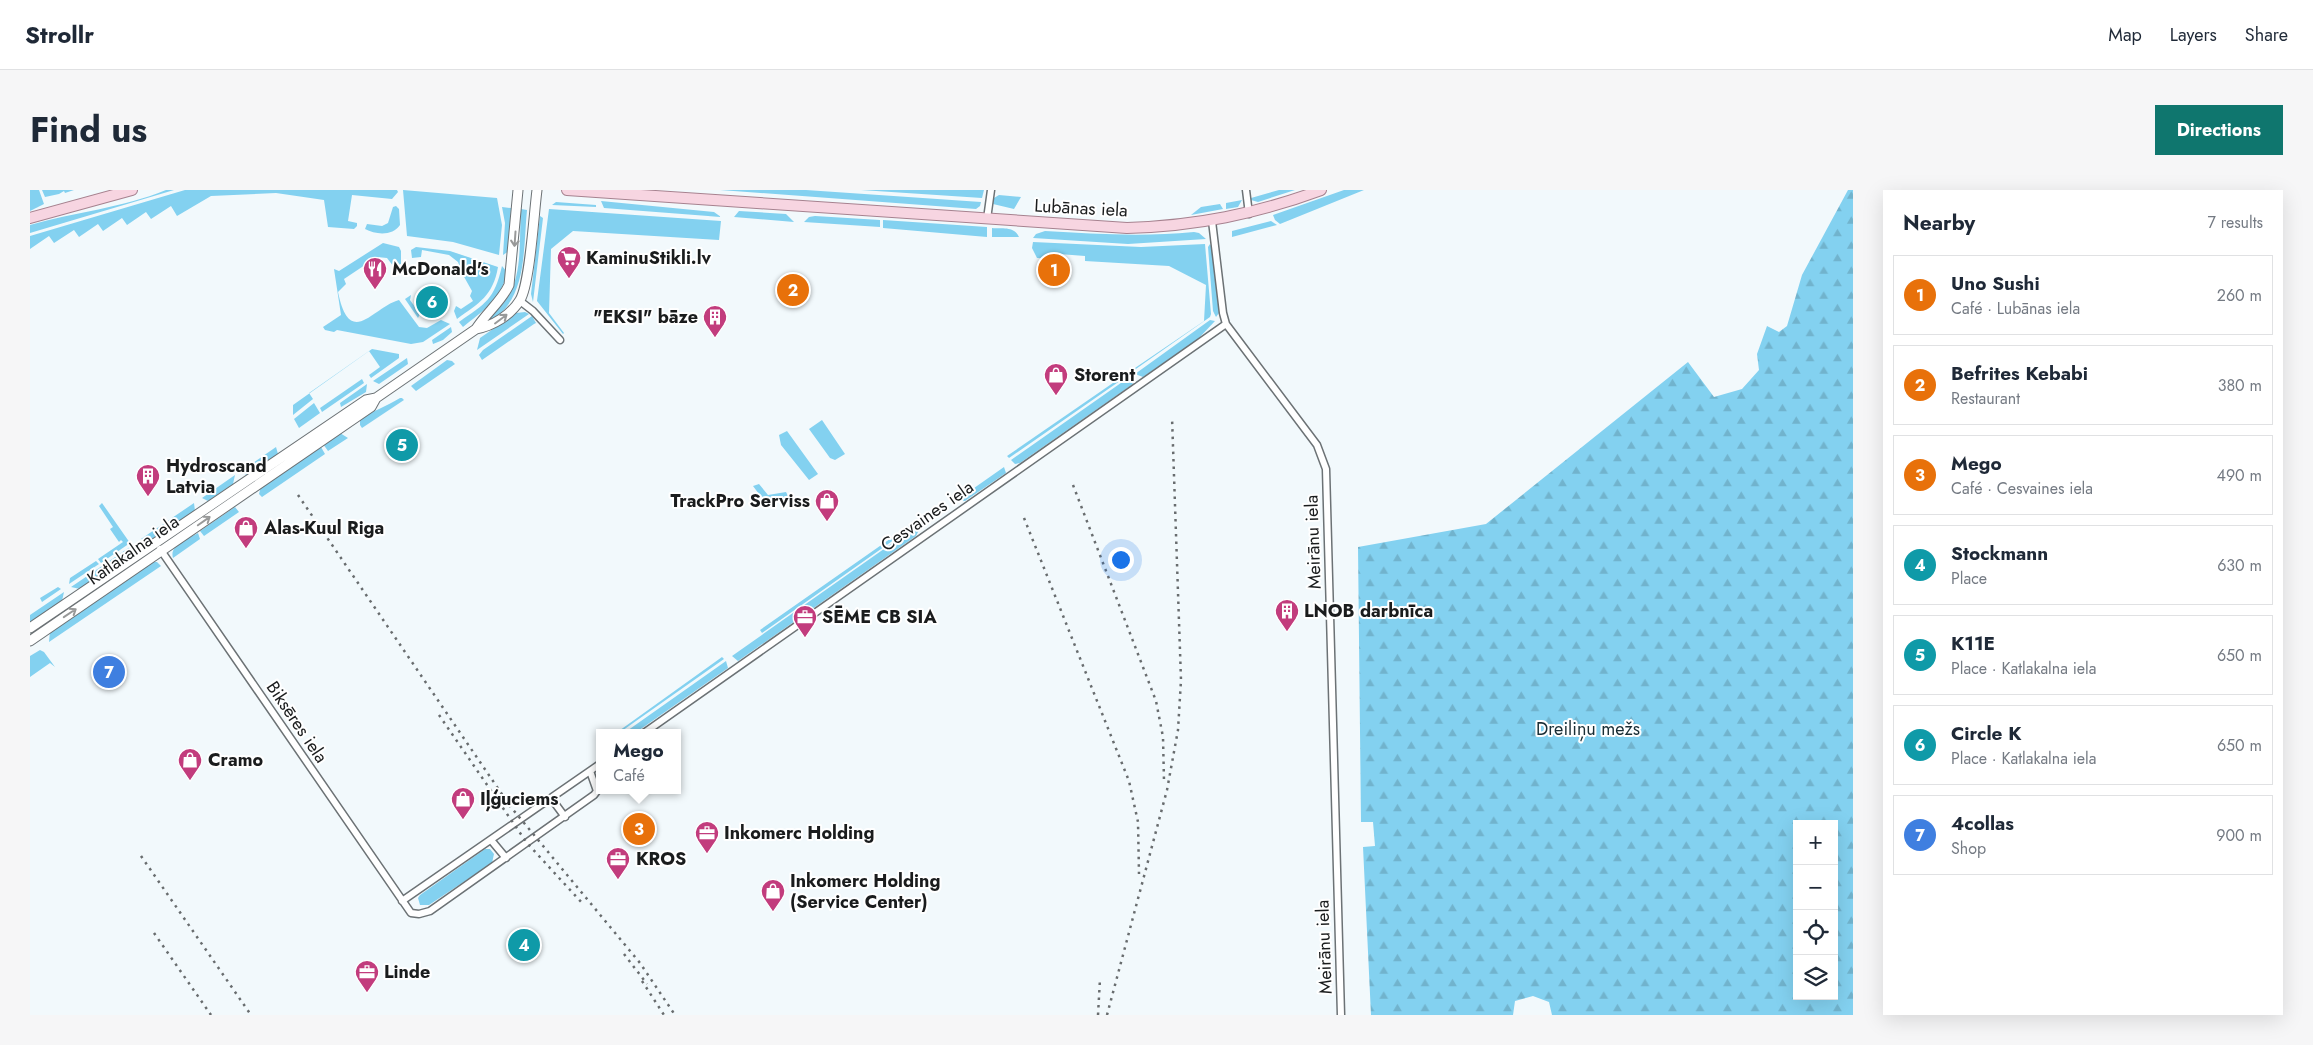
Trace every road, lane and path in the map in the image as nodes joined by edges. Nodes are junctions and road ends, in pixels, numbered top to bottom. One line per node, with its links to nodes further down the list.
1 (132, 190): 10 (main road)
2 (518, 190): 15 (street, Katlakalna iela, one-way to 15)
3 (537, 190): 13 (street)
4 (567, 190): 8 (main road, Lubānas iela)
5 (991, 190): 11 (street)
6 (1246, 190): 9 (street)
7 (1320, 190): 9 (main road, Lubānas iela)
8 (713, 195): 11 (main road, Lubānas iela)
9 (1249, 214): 12 (main road, Lubānas iela)
10 (30, 218)
11 (987, 219): 12 (main road, Lubānas iela)
12 (1212, 221): 14 (street, Meirānu iela)
13 (520, 301): 15 (street, Katlakalna iela, one-way to 13); 16 (street)
14 (1226, 324): 22 (street, Cesvaines iela); 32 (street, Meirānu iela)
15 (476, 329): 17 (street, Katlakalna iela)
16 (560, 340)
17 (376, 398): 18 (street, Katlakalna iela); 19 (street, Katlakalna iela, one-way to 17)
18 (154, 542): 19 (street, Biksēres iela); 20 (street, Katlakalna iela)
19 (161, 551): 21 (street, Katlakalna iela, one-way to 19); 31 (street, Biksēres iela)
20 (30, 628)
21 (30, 641)
22 (650, 729)
23 (596, 767): 24 (street)
24 (590, 771): 25 (street); 27 (street)
25 (596, 788)
26 (596, 792): 28 (street)
27 (550, 798): 28 (street); 29 (street)
28 (565, 816): 30 (street)
29 (491, 840): 30 (street); 31 (street)
30 (506, 858): 31 (street, Biksēres iela)
31 (402, 902)
32 (1341, 1015)

